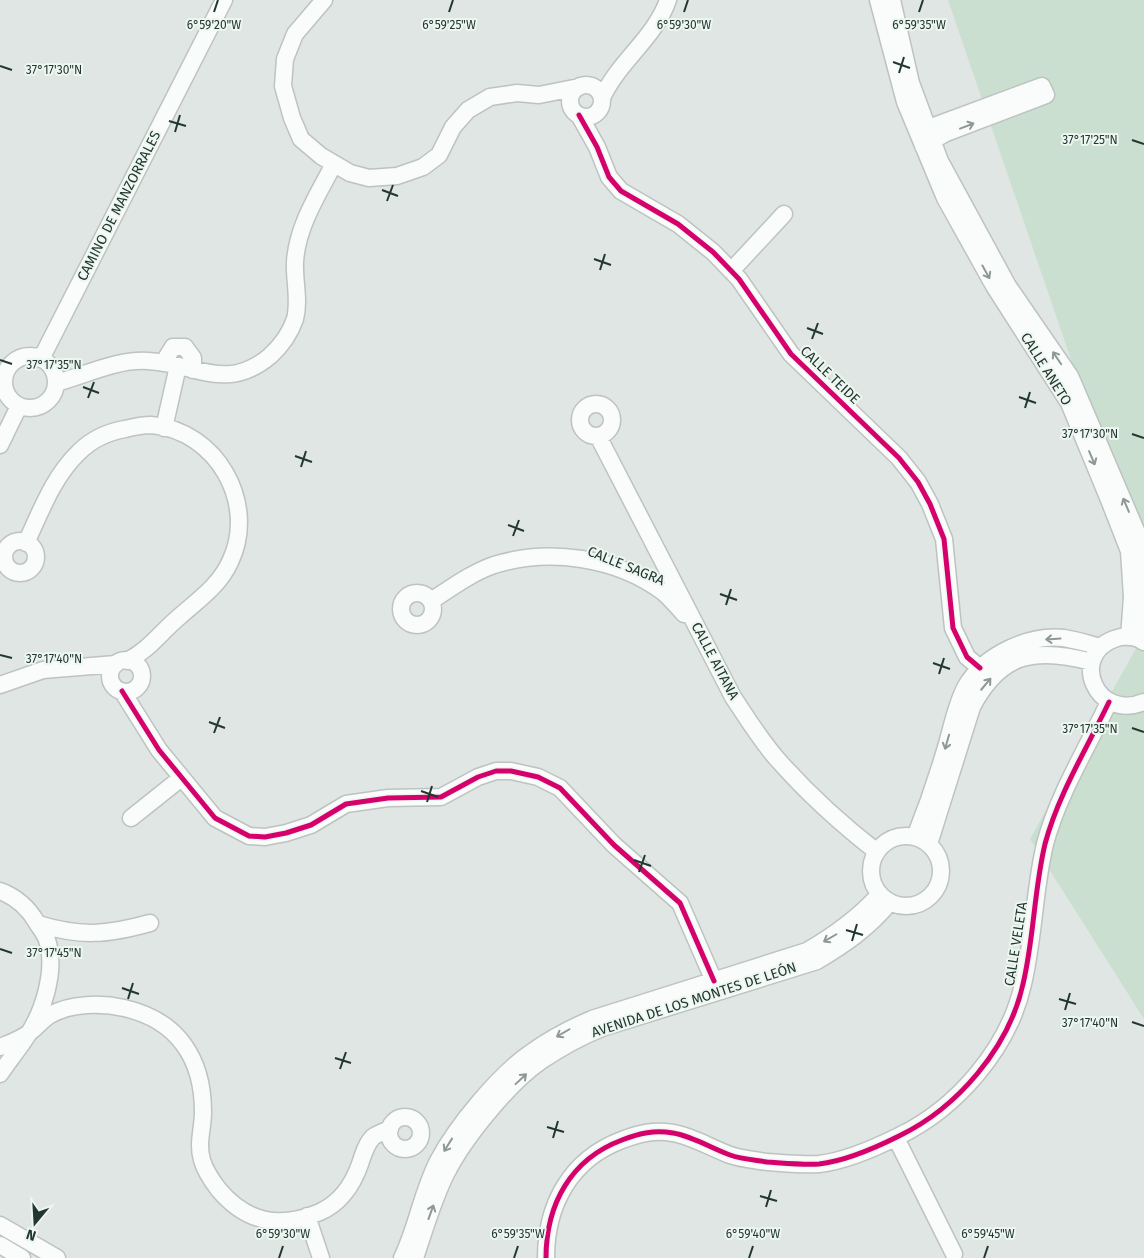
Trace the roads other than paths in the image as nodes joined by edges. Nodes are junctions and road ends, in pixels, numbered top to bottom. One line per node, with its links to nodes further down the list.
1 (224, 0): 16 (street, CAMINO DE MANZORRALES)
2 (324, 0): 13 (street)
3 (668, 0): 6 (street, CALLE TEIDE)
4 (878, 0): 11 (street, CALLE ANETO)
5 (892, 0): 11 (street, CALLE ANETO)
6 (626, 59): 7 (street, CALLE TEIDE); 9 (street, CALLE TEIDE)
7 (583, 86): 8 (street); 9 (street); 10 (street)
8 (539, 94): 10 (street); 13 (street)
9 (600, 104): 10 (street); 12 (street, CALLE TEIDE)
10 (578, 114): 12 (street, CALLE TEIDE)
11 (925, 137): 11 (street, one-way to 11); 25 (street, CALLE ANETO, one-way to 11); 30 (street, CALLE ANETO, one-way to 30)
12 (597, 147): 15 (street, CALLE TEIDE)
13 (334, 164): 17 (street)
14 (784, 214): 15 (street)
15 (731, 271): 36 (street, CALLE TEIDE)
16 (41, 359): 18 (street); 19 (street)
17 (178, 366): 18 (street); 20 (street)
18 (56, 383): 19 (street)
19 (19, 406): 22 (street)
20 (164, 428): 23 (street); 31 (street)
21 (602, 434): 24 (street, CALLE AITANA)
22 (0, 445)
23 (26, 543)
24 (660, 572): 26 (street, CALLE AITANA); 28 (street, CALLE SAGRA); 29 (street, CALLE SAGRA)
25 (1144, 586)
26 (681, 590): 29 (street, CALLE AITANA); 46 (street, CALLE AITANA)
27 (1144, 591): 30 (street)
28 (429, 599)
29 (696, 626): 46 (street, CALLE AITANA)
30 (1138, 639): 32 (street)
31 (153, 643): 33 (street); 37 (street)
32 (1101, 647): 34 (street); 36 (street, one-way to 36)
33 (121, 662): 35 (street); 37 (street); 39 (street)
34 (1092, 662): 40 (street); 45 (street, one-way to 34)
35 (70, 667): 38 (street); 39 (street)
36 (980, 668): 45 (street, one-way to 45)
37 (140, 680): 39 (street); 42 (street)
38 (0, 685)
39 (117, 687): 42 (street)
40 (1109, 702): 41 (street); 56 (street, CALLE VELETA)
41 (1144, 702)
42 (140, 718): 43 (street)
43 (180, 779): 44 (street); 51 (street)
44 (131, 818)
45 (922, 841): 46 (street); 48 (street)
46 (880, 848): 48 (street)
47 (0, 891): 50 (street)
48 (885, 898): 51 (street, AVENIDA DE LOS MONTES DE LEÓN, one-way to 51); 65 (street, AVENIDA DE LOS MONTES DE LEÓN, one-way to 48)
49 (150, 923): 50 (street)
50 (38, 924): 52 (street)
51 (714, 981): 64 (street, AVENIDA DE LOS MONTES DE LEÓN, one-way to 64)
52 (29, 1033): 53 (street); 54 (street); 57 (street)
53 (0, 1047)
54 (0, 1074)
55 (390, 1129): 57 (street)
56 (896, 1138): 60 (street); 66 (street, CALLE VELETA)
57 (307, 1216): 63 (street)
58 (0, 1225): 62 (street)
59 (0, 1245): 61 (street)
60 (954, 1254)
61 (22, 1258)
62 (56, 1258)
63 (321, 1258)
64 (402, 1258)
65 (415, 1258)
66 (546, 1258)

